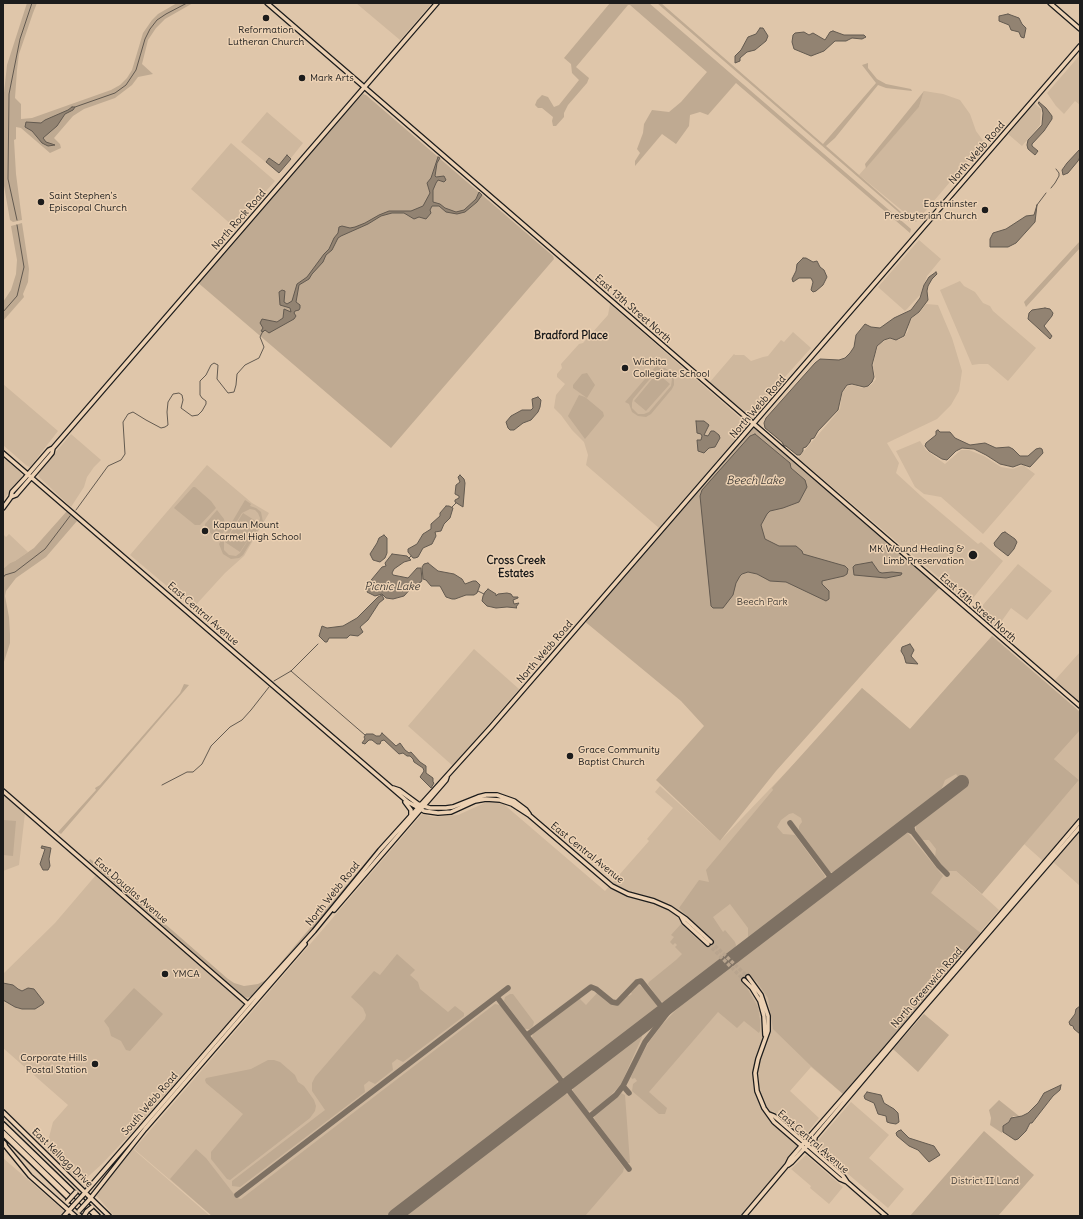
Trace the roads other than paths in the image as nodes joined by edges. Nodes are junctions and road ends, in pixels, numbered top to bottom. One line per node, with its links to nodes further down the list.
1 (268, 3): 7 (main road, East 13th Street North)
2 (437, 3): 7 (main road, North Rock Road)
3 (1050, 3): 4 (main road)
4 (1080, 28): 5 (main road)
5 (1080, 33)
6 (1080, 46): 8 (main road, North Webb Road)
7 (364, 86): 8 (main road, East 13th Street North); 9 (main road, North Rock Road)
8 (754, 424): 15 (main road, East 13th Street North); 19 (main road, North Webb Road)
9 (53, 448): 11 (main road, North Rock Road); 12 (main road, North Rock Road)
10 (3, 453): 11 (main road, East Central Avenue)
11 (28, 474): 12 (main road, East Central Avenue); 13 (main road, North Rock Road)
12 (32, 477): 13 (main road, North Rock Road); 16 (main road, East Central Avenue)
13 (11, 498): 14 (main road, North Rock Road)
14 (3, 508)
15 (1080, 706)
16 (392, 788): 18 (main road, East Central Avenue); 19 (main road, East Central Avenue)
17 (3, 791): 27 (main road, East Douglas Avenue)
18 (402, 798): 19 (main road, East Central Avenue); 20 (main road)
19 (420, 807): 20 (main road, North Webb Road); 23 (main road, North Webb Road); 24 (main road, East Central Avenue)
20 (410, 815): 23 (main road, North Webb Road)
21 (1080, 821): 39 (main road, North Greenwich Road)
22 (1080, 827): 36 (main road, North Greenwich Road)
23 (362, 875): 26 (main road, North Webb Road); 28 (main road, North Webb Road)
24 (709, 943)
25 (746, 978): 33 (main road, East Central Avenue)
26 (255, 996): 27 (main road); 29 (main road, North Webb Road)
27 (242, 998): 29 (main road, East Douglas Avenue)
28 (254, 1003): 29 (main road); 30 (main road, South Webb Road)
29 (248, 1004): 30 (main road); 31 (main road, South Webb Road)
30 (247, 1011): 31 (main road, South Webb Road)
31 (200, 1062): 45 (main road, South Webb Road); 46 (main road, South Webb Road)
32 (3, 1112): 43 (main road, East Kellogg Drive)
33 (769, 1114): 37 (main road, East Central Avenue); 39 (main road, East Central Avenue)
34 (3, 1126): 54 (highway)
35 (3, 1133): 53 (highway)
36 (815, 1137): 39 (main road, North Greenwich Road); 41 (main road)
37 (793, 1138): 39 (main road, East Central Avenue); 40 (main road)
38 (3, 1143): 47 (main road)
39 (805, 1145): 40 (main road, North Greenwich Road); 41 (main road, East Central Avenue); 42 (main road, North Greenwich Road); 44 (main road, East Central Avenue)
40 (795, 1154): 42 (main road, North Greenwich Road)
41 (818, 1154): 44 (main road, East Central Avenue)
42 (787, 1165): 56 (main road, North Greenwich Road)
43 (75, 1182): 45 (main road, East Kellogg Drive); 47 (main road, bridge)
44 (847, 1182): 57 (main road, East Central Avenue)
45 (84, 1194): 46 (main road, East Kellogg Drive); 49 (main road, South Webb Road, bridge)
46 (90, 1198): 48 (main road, East Kellogg Drive); 51 (main road, South Webb Road, bridge)
47 (58, 1202): 49 (main road)
48 (100, 1207): 52 (main road, bridge); 55 (main road, East Kellogg Drive)
49 (69, 1211): 50 (main road, South Webb Road); 51 (main road)
50 (64, 1216)
51 (75, 1216)
52 (84, 1216)
53 (88, 1216)
54 (96, 1216)
55 (109, 1216)
56 (744, 1216)
57 (886, 1216)

